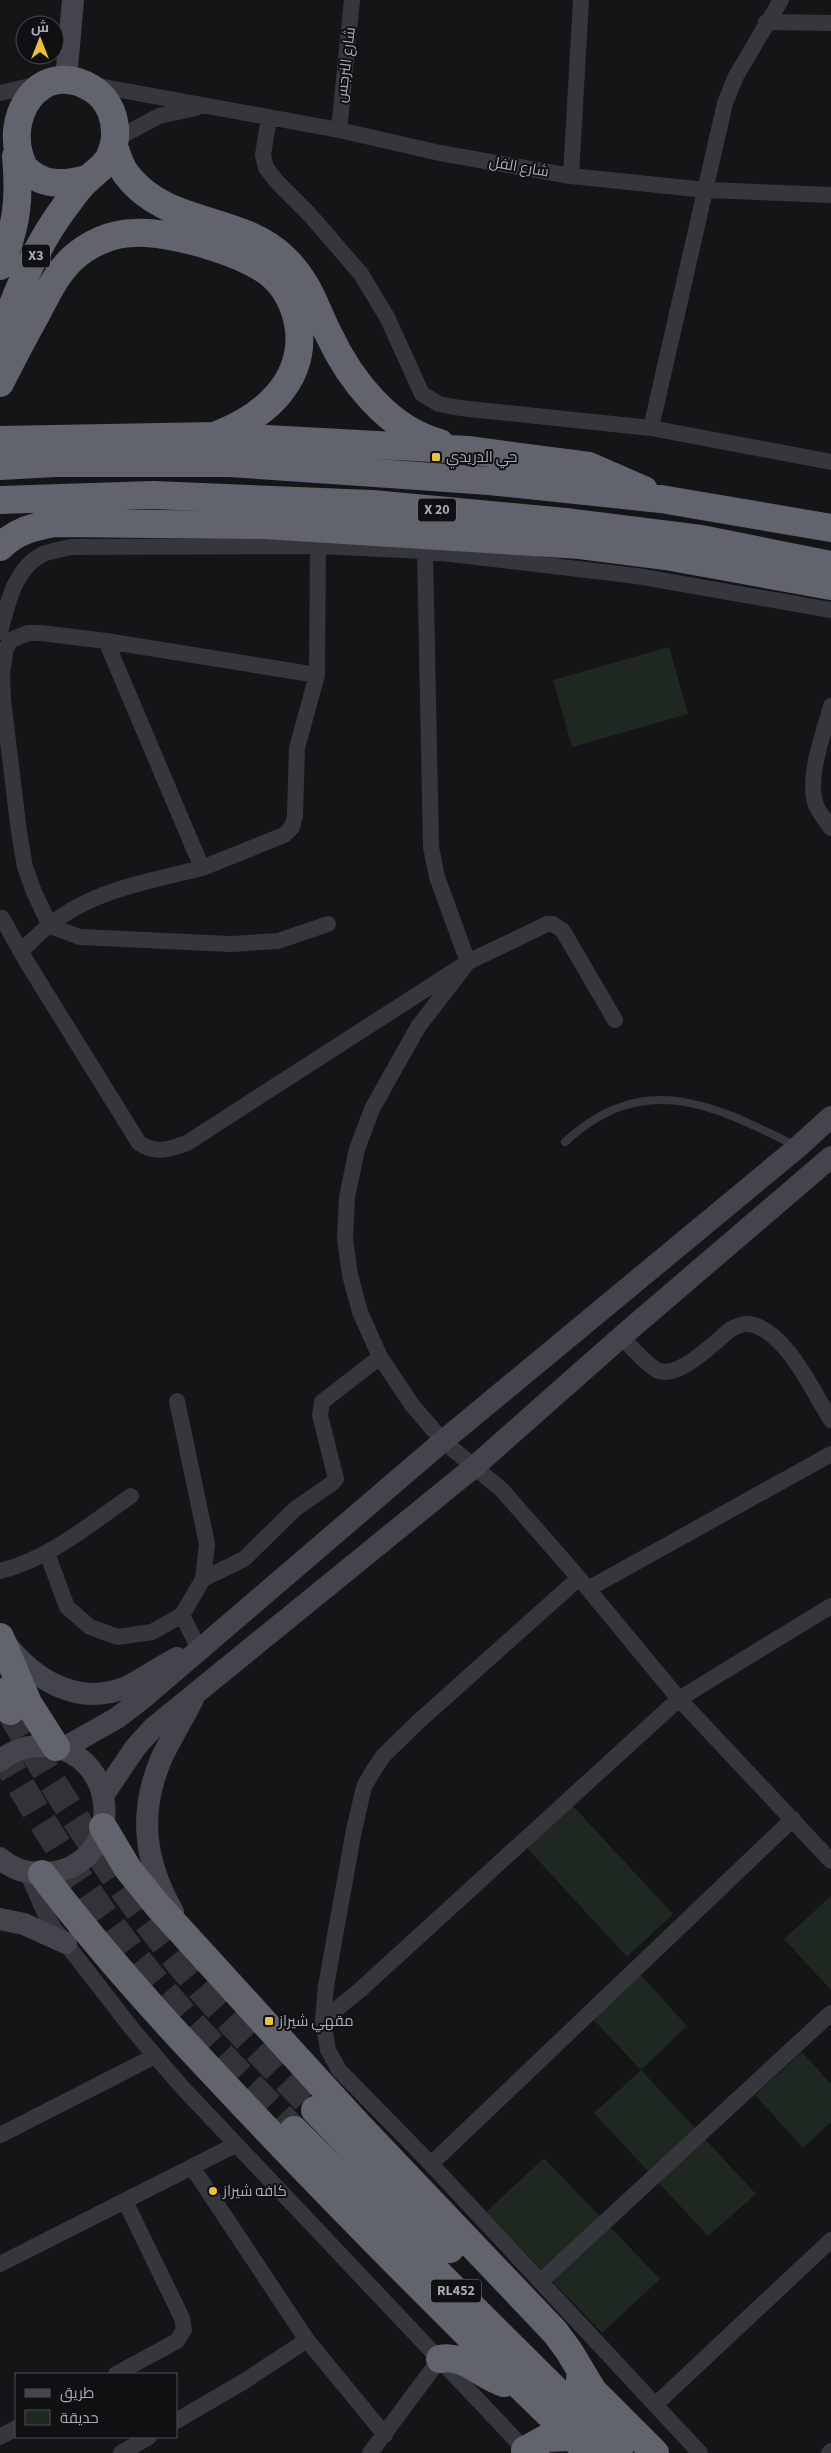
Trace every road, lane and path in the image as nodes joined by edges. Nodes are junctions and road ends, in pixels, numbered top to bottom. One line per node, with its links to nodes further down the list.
1 (73, 0): 8 (street)
2 (361, 0): 5 (lane)
3 (581, 0): 15 (street)
4 (781, 0): 6 (street)
5 (352, 8): 12 (street, شارع النرجس)
6 (766, 22): 7 (street); 17 (street)
7 (831, 23)
8 (66, 81): 9 (street); 10 (street); 13 (highway); 14 (highway)
9 (0, 93)
10 (211, 107): 11 (street, شارع الفل); 13 (street)
11 (269, 117): 12 (street, شارع الفل); 22 (street)
12 (339, 130): 15 (street, شارع الفل)
13 (115, 142): 16 (highway); 25 (highway)
14 (8, 146): 16 (highway); 19 (highway, X3)
15 (571, 176): 17 (street, شارع الفل)
16 (87, 179): 20 (highway, X3)
17 (706, 190): 18 (street, شارع الفل); 22 (street)
18 (831, 195)
19 (0, 266)
20 (0, 341)
21 (0, 383): 23 (highway)
22 (652, 428): 27 (street)
23 (213, 436): 25 (highway); 26 (highway)
24 (0, 440): 26 (highway)
25 (468, 450): 29 (highway)
26 (54, 451): 28 (highway, X 20); 29 (highway, X 20)
27 (831, 462)
28 (0, 466)
29 (661, 499): 31 (highway, X 20)
30 (0, 500): 35 (highway, X 20)
31 (831, 528)
32 (318, 546): 34 (street); 38 (street); 40 (street)
33 (0, 547): 36 (highway)
34 (425, 551): 37 (street); 48 (street)
35 (831, 565)
36 (831, 586)
37 (831, 610)
38 (0, 632)
39 (106, 641): 40 (street); 43 (street); 46 (street)
40 (316, 675): 43 (street)
41 (831, 706): 42 (street)
42 (831, 828)
43 (202, 868): 46 (street)
44 (2, 918): 47 (street)
45 (328, 924): 46 (street)
46 (50, 926): 47 (street)
47 (21, 950): 48 (street)
48 (468, 962): 49 (street); 55 (street)
49 (615, 1020)
50 (831, 1116): 52 (street)
51 (565, 1142): 52 (lane)
52 (798, 1147): 58 (street)
53 (831, 1157): 54 (street)
54 (620, 1337): 57 (street); 60 (street)
55 (380, 1357): 58 (street); 64 (street)
56 (177, 1401): 64 (street)
57 (831, 1420)
58 (443, 1441): 60 (street); 69 (street)
59 (831, 1454): 65 (street)
60 (474, 1467): 65 (street); 70 (street)
61 (131, 1496): 62 (street)
62 (46, 1553): 63 (street); 67 (street)
63 (0, 1571)
64 (203, 1579): 67 (street)
65 (584, 1584): 71 (street); 83 (street)
66 (831, 1606): 71 (street)
67 (182, 1615): 69 (street)
68 (0, 1637): 69 (street); 72 (highway)
69 (199, 1650): 72 (street)
70 (195, 1694): 74 (street); 80 (street)
71 (679, 1699): 75 (street); 83 (street)
72 (59, 1748): 73 (street); 74 (street)
73 (0, 1761)
74 (104, 1794): 76 (street)
75 (794, 1819): 77 (street); 89 (street)
76 (103, 1827): 78 (street); 80 (highway)
77 (831, 1861)
78 (17, 1870): 81 (street); 98 (highway)
79 (0, 1919): 81 (street)
80 (188, 1939): 99 (highway)
81 (66, 1943): 84 (street)
82 (831, 2013): 94 (street)
83 (323, 2020): 89 (street)
84 (155, 2056): 87 (street); 88 (street)
85 (316, 2110): 99 (highway, RL452)
86 (294, 2130): 110 (highway, RL452)
87 (0, 2135)
88 (235, 2145): 90 (street); 96 (street)
89 (431, 2164): 94 (street)
90 (192, 2167): 91 (street); 95 (street)
91 (125, 2201): 93 (street); 97 (street)
92 (831, 2240): 100 (street)
93 (0, 2264)
94 (541, 2281): 100 (street)
95 (307, 2340): 101 (street); 103 (street)
96 (440, 2359): 98 (highway); 103 (street); 107 (street)
97 (118, 2373)
98 (520, 2386): 106 (highway)
99 (593, 2391): 111 (highway, RL452)
100 (655, 2405): 112 (street)
101 (178, 2420)
102 (15, 2429): 104 (street)
103 (385, 2435): 109 (street)
104 (0, 2437)
105 (147, 2438): 108 (street)
106 (580, 2445): 107 (highway)
107 (526, 2452)
108 (121, 2453)
109 (370, 2453)
110 (619, 2453)
111 (655, 2453)
112 (700, 2453)

